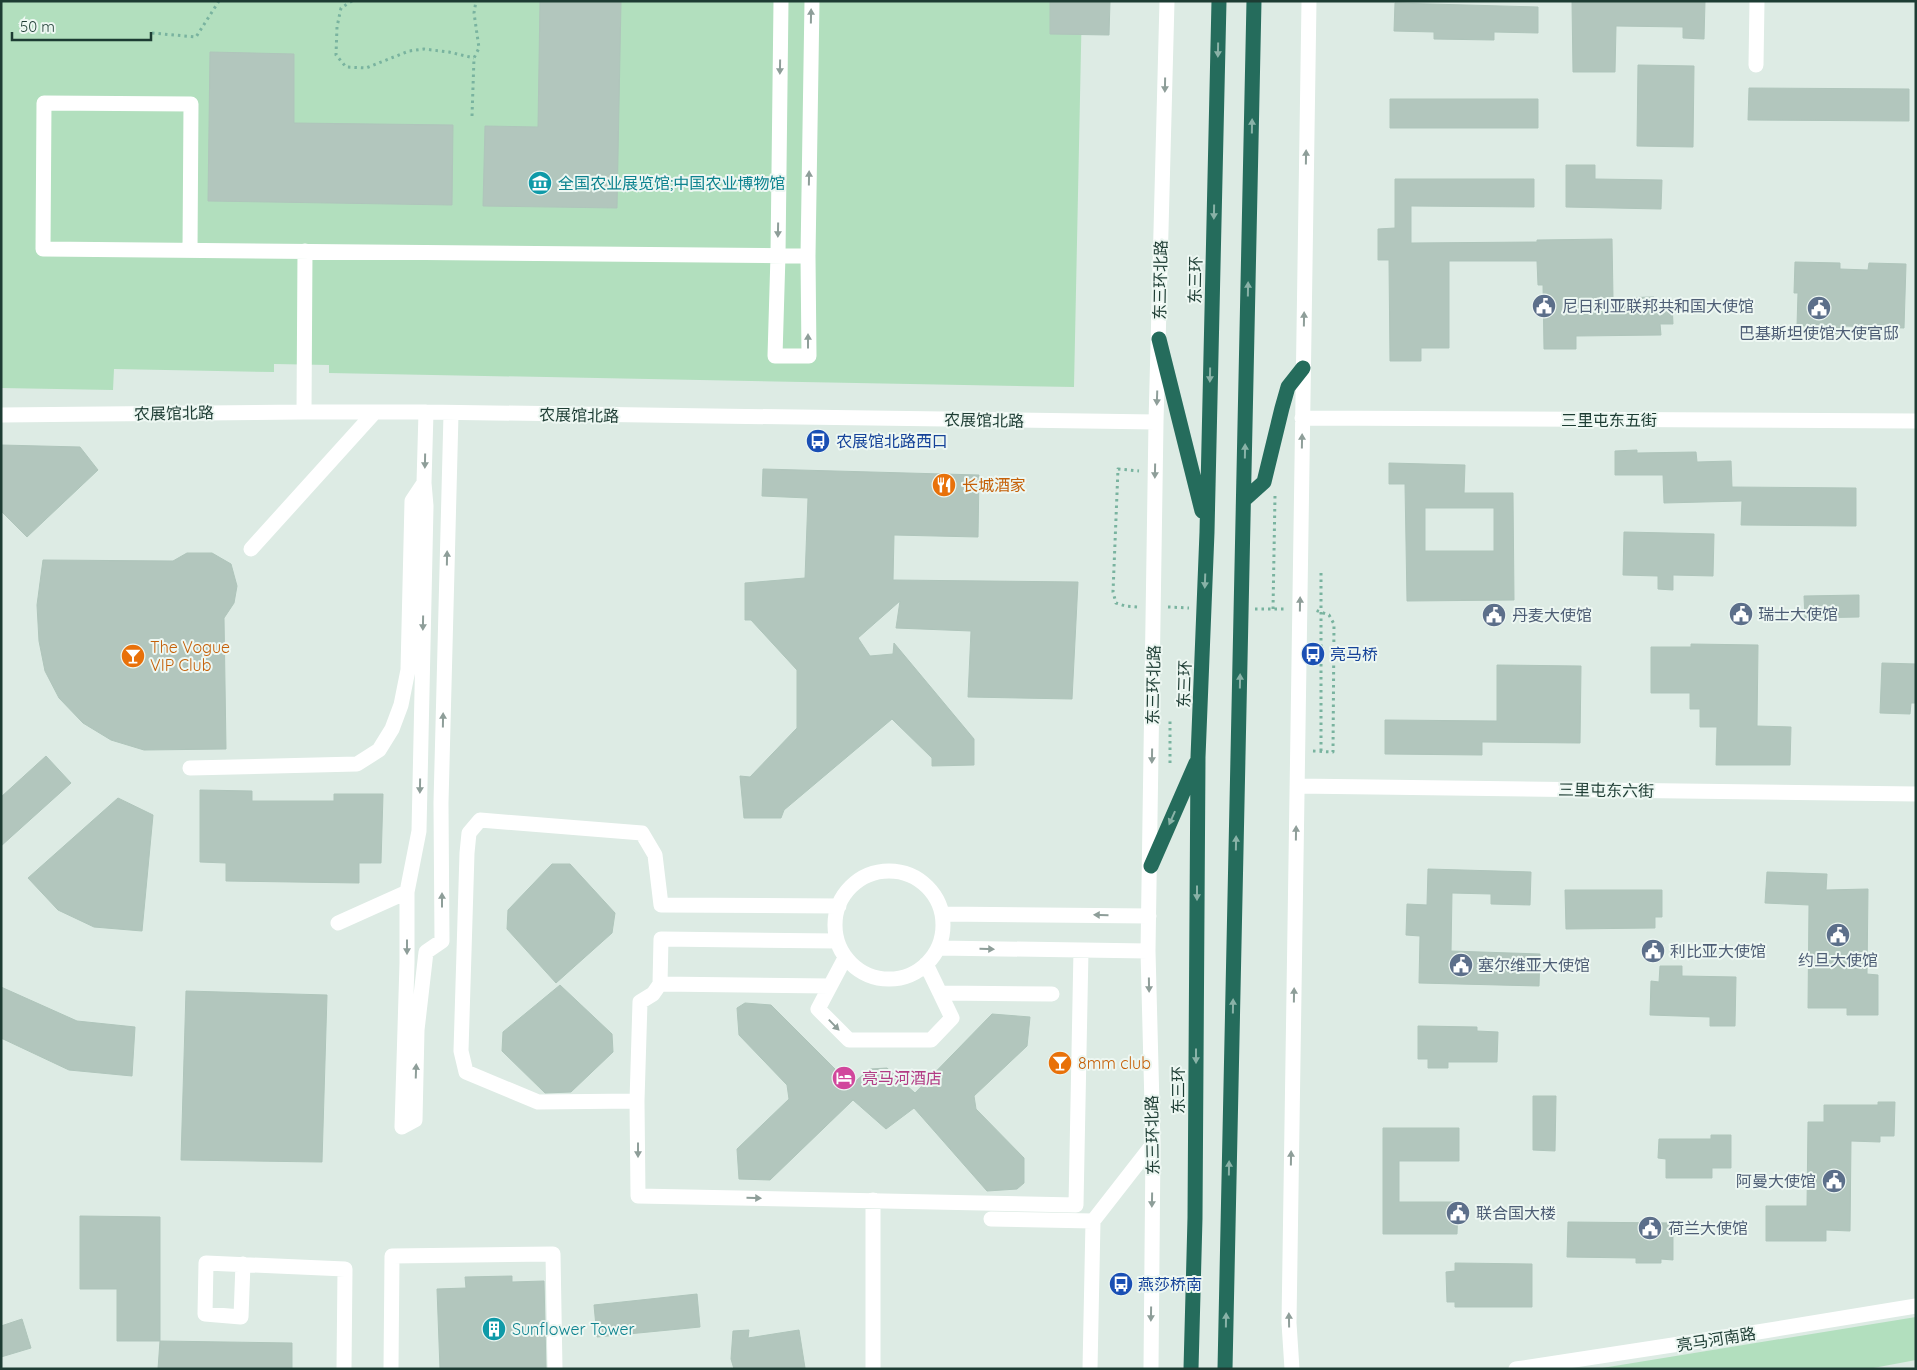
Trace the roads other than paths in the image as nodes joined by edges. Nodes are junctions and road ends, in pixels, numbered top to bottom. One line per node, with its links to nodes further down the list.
1 (781, 1): 11 (street, one-way to 11)
2 (812, 1): 12 (street, one-way to 2)
3 (1167, 1): 13 (street, 东三环北路, one-way to 13)
4 (1219, 1): 27 (highway, 东三环, one-way to 27)
5 (1254, 1): 24 (highway, one-way to 5)
6 (1309, 1): 14 (street, one-way to 6)
7 (1757, 1): 8 (street)
8 (1756, 64)
9 (190, 250): 9 (street); 10 (street)
10 (305, 251): 11 (street); 15 (street)
11 (778, 255): 12 (street); 12 (street, one-way to 12)
12 (808, 256)
13 (1159, 339): 22 (street, 东三环北路, one-way to 22); 27 (highway)
14 (1303, 368): 20 (street); 24 (highway)
15 (304, 412): 16 (street, 农展馆北路); 19 (street, 农展馆北路)
16 (374, 412): 17 (street, 农展馆北路); 28 (street)
17 (426, 412): 18 (street, 农展馆北路); 23 (street, one-way to 23)
18 (451, 414): 22 (street, 农展馆北路); 26 (street)
19 (1, 415)
20 (1302, 418): 21 (street, 三里屯东五街); 31 (street, one-way to 20)
21 (1916, 421)
22 (1156, 422): 33 (street, 东三环北路, one-way to 33)
23 (424, 483): 25 (street); 30 (street)
24 (1244, 500): 65 (highway, one-way to 24)
25 (426, 506): 26 (street); 34 (street, one-way to 34)
26 (448, 508): 39 (street, one-way to 26)
27 (1207, 532): 29 (highway, 东三环, one-way to 29)
28 (251, 549)
29 (1198, 757): 33 (highway, one-way to 33); 64 (highway, 东三环, one-way to 64)
30 (190, 768)
31 (1297, 786): 32 (street, 三里屯东六街); 66 (street, one-way to 31)
32 (1916, 794)
33 (1151, 866): 37 (street, 东三环北路)
34 (407, 892): 38 (street); 39 (street, one-way to 39)
35 (839, 906): 36 (street); 40 (street); 41 (street)
36 (942, 914): 37 (street, one-way to 36); 42 (street)
37 (1149, 916): 44 (street, 东三环北路)
38 (338, 923)
39 (442, 941): 41 (street)
40 (837, 941): 45 (street); 47 (street)
41 (464, 942): 51 (street)
42 (939, 948): 43 (street, one-way to 43); 46 (street)
43 (1080, 950): 44 (street); 53 (street)
44 (1148, 951): 52 (street, 东三环北路, one-way to 52)
45 (845, 958): 46 (street); 48 (street)
46 (926, 964): 49 (street)
47 (660, 984): 48 (street); 51 (street)
48 (830, 986): 49 (street, one-way to 49)
49 (940, 993): 50 (street)
50 (1052, 994)
51 (637, 1101): 53 (street, one-way to 53)
52 (1153, 1144): 55 (street); 63 (street, 东三环北路, one-way to 63)
53 (873, 1200): 61 (street)
54 (991, 1219): 55 (street)
55 (1093, 1221): 62 (street)
56 (243, 1264): 58 (street)
57 (1916, 1306): 67 (street, 亮马河南路)
58 (344, 1369)
59 (391, 1369): 60 (street)
60 (555, 1369)
61 (873, 1369)
62 (1090, 1369)
63 (1151, 1369)
64 (1191, 1369)
65 (1225, 1369)
66 (1292, 1369)
67 (1516, 1369)

